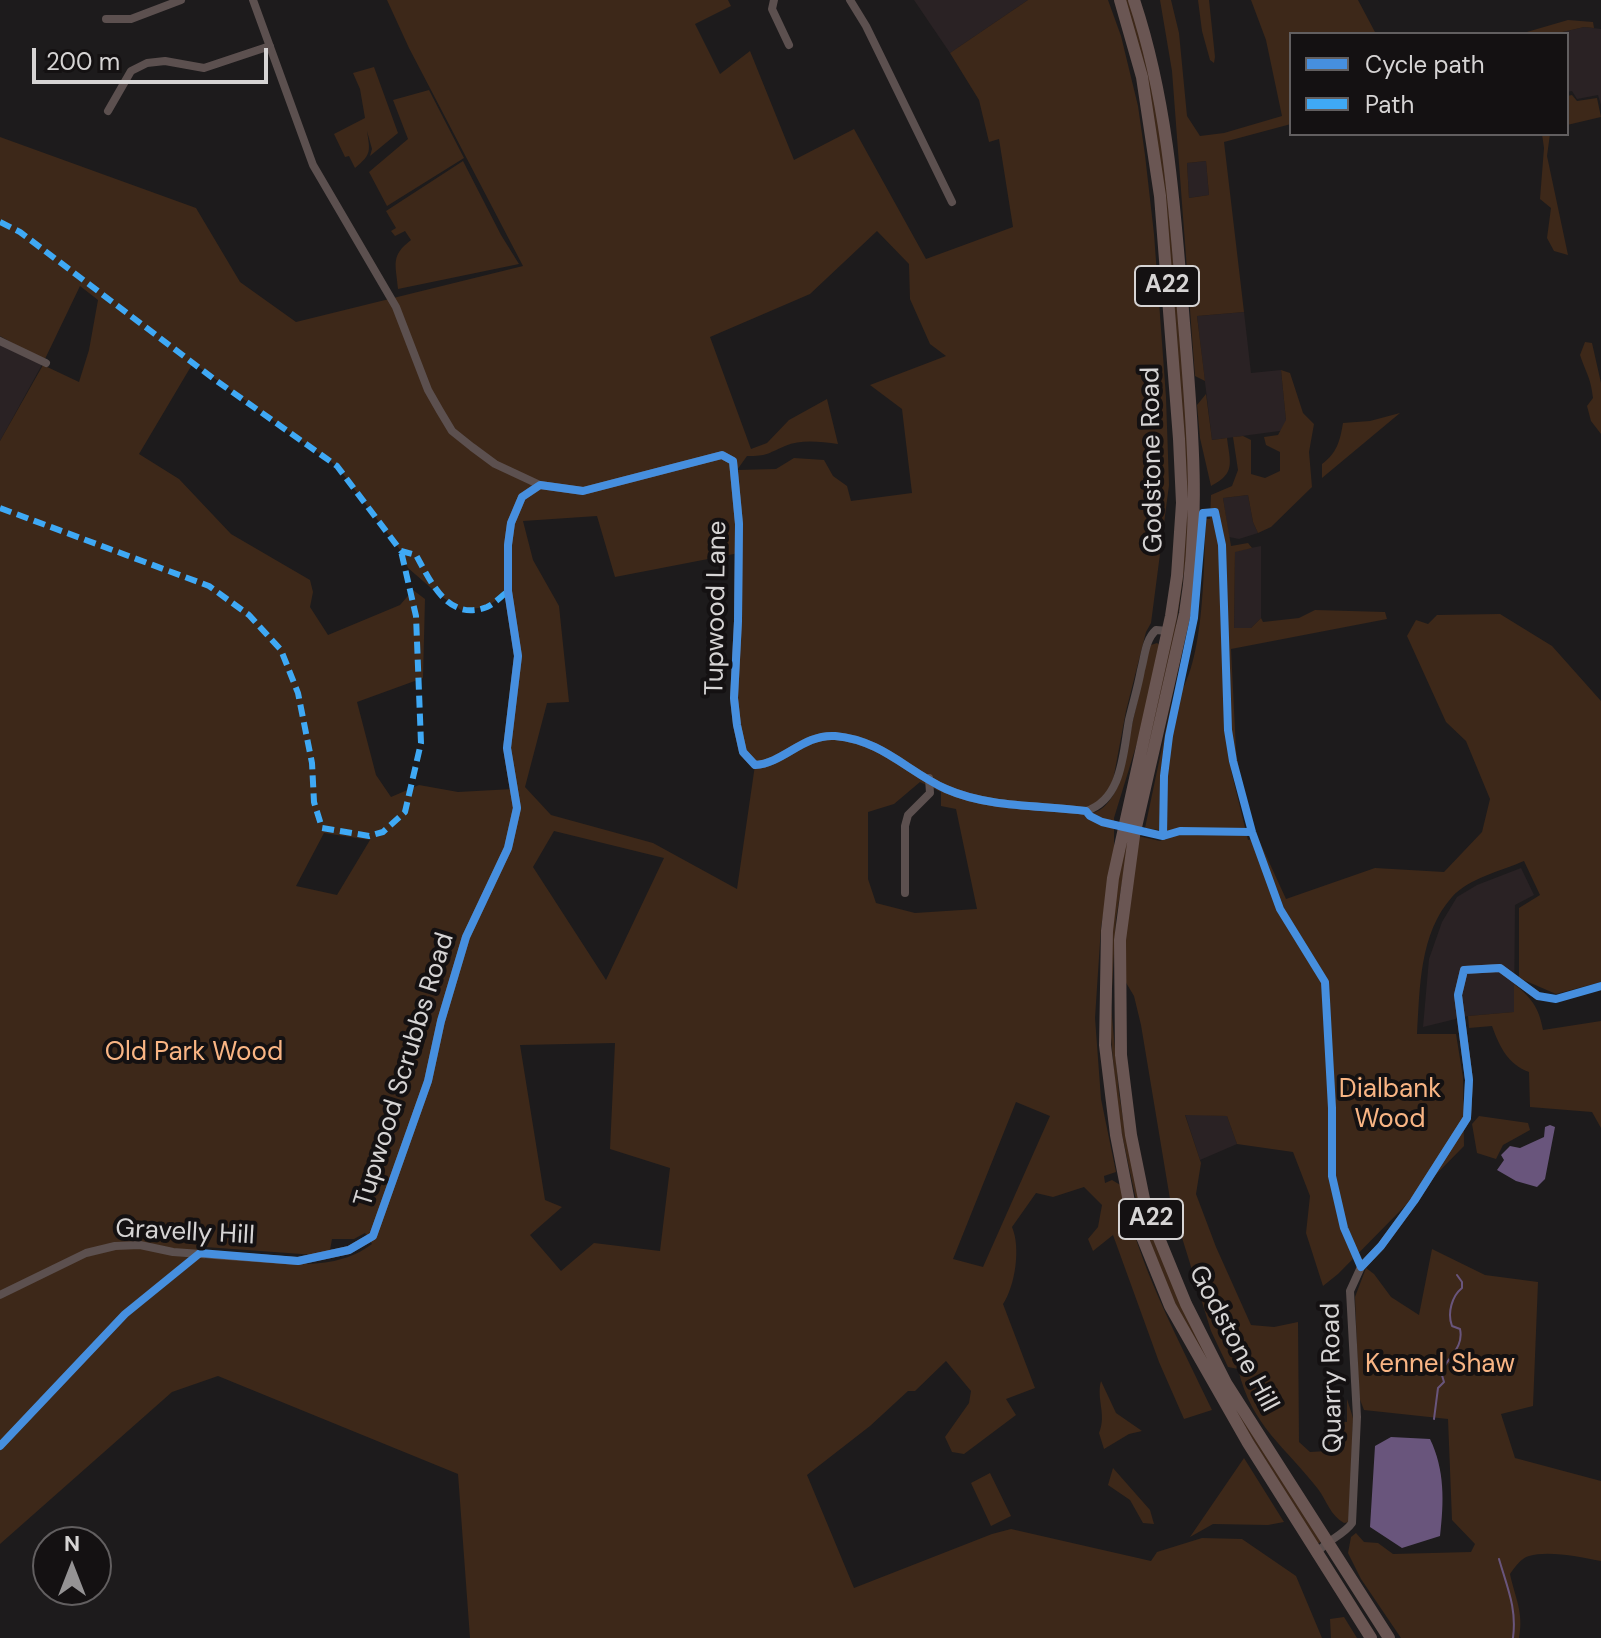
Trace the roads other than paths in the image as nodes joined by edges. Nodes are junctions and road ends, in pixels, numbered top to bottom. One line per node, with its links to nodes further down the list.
1 (181, 0): 7 (street)
2 (253, 0): 9 (street, Tupwood Lane)
3 (774, 0): 8 (street)
4 (850, 0): 11 (street)
5 (1120, 0): 17 (highway, Godstone Road / A22)
6 (1134, 0): 20 (highway, Godstone Road / A22)
7 (106, 19)
8 (789, 45)
9 (270, 46): 10 (street); 14 (street, Tupwood Lane)
10 (108, 111)
11 (952, 202)
12 (0, 341): 13 (street)
13 (46, 363)
14 (520, 476): 15 (street, Tupwood Lane); 16 (street)
15 (540, 485): 16 (street); 18 (street, Tupwood Lane)
16 (522, 497): 23 (street, Tupwood Scrubbs Road)
17 (1168, 631): 18 (street, Tupwood Lane); 22 (highway, Godstone Road / A22)
18 (929, 778): 19 (street)
19 (905, 893)
20 (1119, 980): 25 (highway, Godstone Hill / A22)
21 (1538, 996): 25 (street, Quarry Road)
22 (1104, 1013): 26 (highway, Godstone Hill / A22)
23 (373, 1236): 24 (street, Gravelly Hill)
24 (0, 1295)
25 (1328, 1542): 26 (street, Quarry Road); 28 (highway, Godstone Hill / A22)
26 (1316, 1554): 27 (highway, Godstone Hill / A22)
27 (1371, 1638)
28 (1389, 1638)

